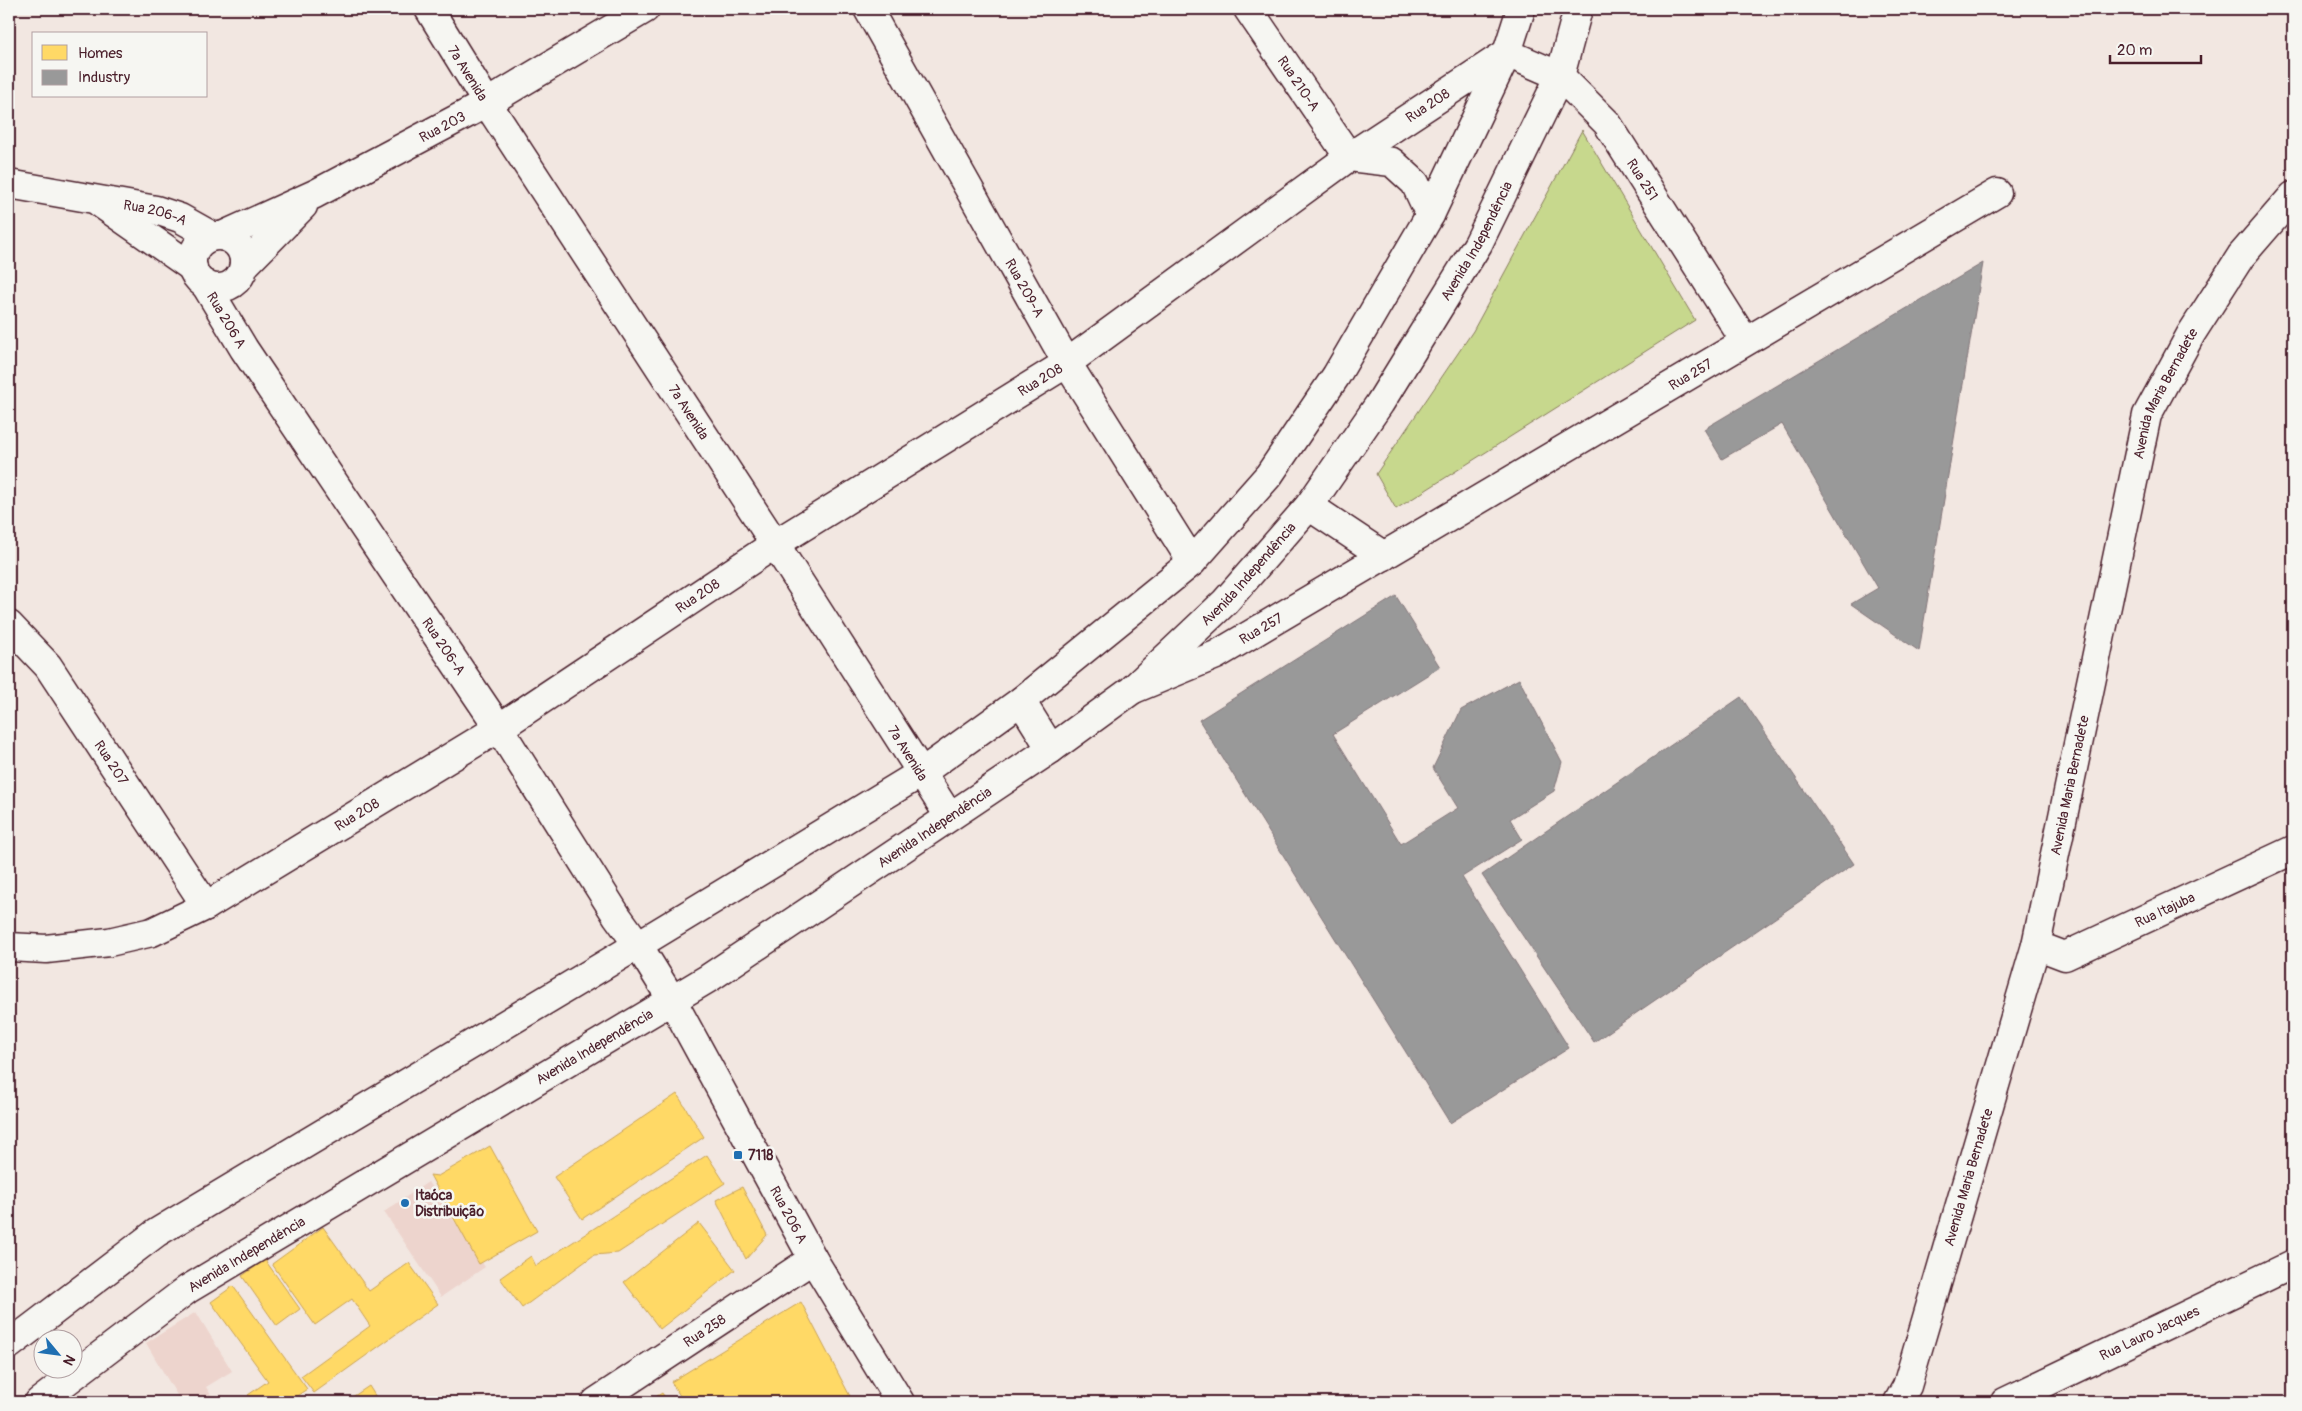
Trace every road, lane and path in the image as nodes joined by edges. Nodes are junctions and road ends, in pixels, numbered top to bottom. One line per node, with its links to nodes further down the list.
1 (429, 9): 9 (street, 7ª Avenida)
2 (645, 9): 9 (street, Rua 203)
3 (868, 9): 22 (street, Rua 209-A)
4 (1248, 9): 10 (street, Rua 210-A)
5 (1521, 9): 7 (street)
6 (1578, 9): 8 (street, Avenida Independência)
7 (1507, 53): 8 (street, Rua 251); 10 (street, Rua 208); 16 (street)
8 (1560, 76): 20 (street, Rua 251); 23 (street, Avenida Independência)
9 (487, 103): 13 (street, Rua 203); 24 (street, 7ª Avenida)
10 (1349, 157): 16 (street); 22 (street, Rua 208)
11 (9, 184): 15 (street, Rua 206-A)
12 (1997, 193): 20 (street, Rua 257)
13 (315, 194): 17 (street, Rua 203); 18 (street, Rua 203)
14 (2293, 196): 37 (street, Avenida Maria Bernadete)
15 (94, 199): 17 (street, Rua 206-A); 19 (street, Rua 206-A)
16 (1430, 215): 26 (street)
17 (217, 236): 18 (street); 19 (street)
18 (239, 274): 19 (street); 21 (street, Rua 206 A)
19 (199, 276): 21 (street, Rua 206 A)
20 (1745, 341): 25 (street, Rua 257)
21 (244, 350): 30 (street, Rua 206-A)
22 (1067, 363): 24 (street, Rua 208); 26 (street, Rua 209-A)
23 (1309, 506): 25 (street); 28 (street, Avenida Independência)
24 (775, 544): 30 (street, Rua 208); 32 (street, 7ª Avenida)
25 (1384, 556): 28 (street, Rua 257)
26 (1192, 562): 29 (street)
27 (9, 625): 35 (street, Rua 207)
28 (1132, 690): 31 (street, Avenida Independência)
29 (1021, 701): 31 (street); 32 (street)
30 (499, 728): 35 (street, Rua 208); 36 (street, Rua 206-A)
31 (1051, 749): 33 (street, Avenida Independência)
32 (920, 773): 33 (street, 7ª Avenida); 36 (street)
33 (949, 816): 39 (street, Avenida Independência)
34 (2293, 850): 37 (street, Rua Itajuba)
35 (206, 906): 38 (street, Rua 208)
36 (638, 945): 39 (street, Rua 206 A); 42 (street)
37 (2036, 945): 46 (street, Avenida Maria Bernadete)
38 (9, 947)
39 (672, 1000): 40 (street, Rua 206 A); 43 (street, Avenida Independência)
40 (813, 1259): 44 (street, Rua 258); 45 (street, Rua 206 A)
41 (2293, 1264): 47 (street, Rua Lauro Jacques)
42 (9, 1345)
43 (39, 1402)
44 (596, 1402)
45 (900, 1402)
46 (1898, 1402)
47 (2005, 1402)

